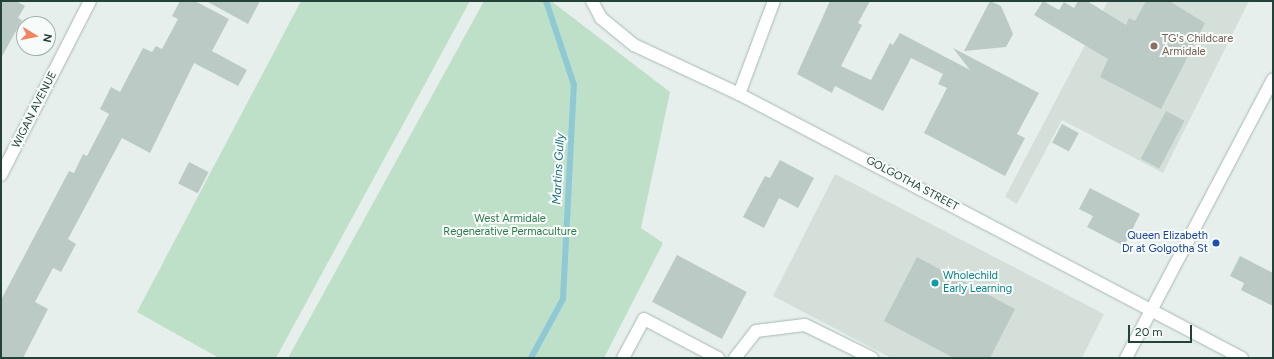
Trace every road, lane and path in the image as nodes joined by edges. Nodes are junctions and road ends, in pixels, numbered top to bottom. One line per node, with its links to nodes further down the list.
1 (90, 1): 6 (street, WIGAN AVENUE)
2 (592, 1): 5 (street, GOLGOTHA STREET)
3 (774, 1): 5 (street)
4 (1273, 79): 7 (street)
5 (739, 94): 7 (street, GOLGOTHA STREET)
6 (1, 175)
7 (1151, 309): 12 (street); 13 (street, GOLGOTHA STREET)
8 (624, 358): 9 (street)
9 (718, 358)
10 (736, 358): 11 (street)
11 (872, 358)
12 (1126, 358)
13 (1242, 358)

